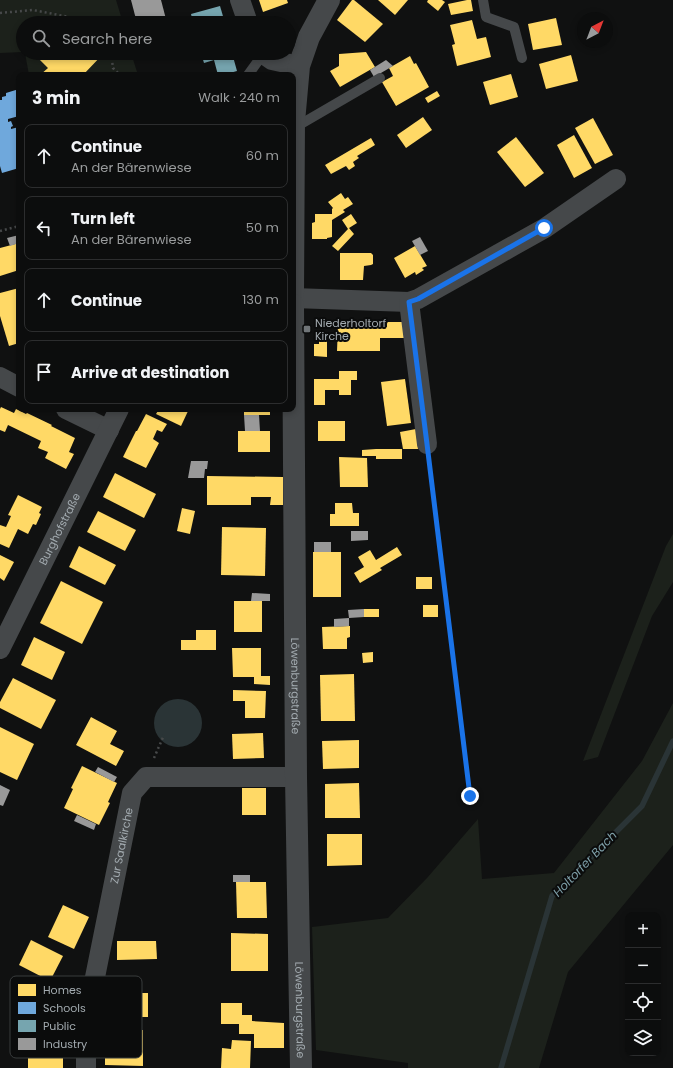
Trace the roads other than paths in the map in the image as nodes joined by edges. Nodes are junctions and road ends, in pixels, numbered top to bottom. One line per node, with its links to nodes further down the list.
1 (240, 0): 4 (street)
2 (329, 0): 8 (street)
3 (483, 0): 5 (lane)
4 (246, 16)
5 (522, 58)
6 (259, 60): 9 (lane)
7 (272, 60): 8 (street)
8 (299, 66): 11 (street)
9 (250, 72)
10 (380, 78): 12 (lane)
11 (296, 101)
12 (296, 123)
13 (616, 179): 15 (street)
14 (296, 297): 15 (street)
15 (409, 302): 22 (street)
16 (0, 377): 17 (street)
17 (16, 385)
18 (72, 412): 21 (street)
19 (118, 412): 21 (street, Burghofstraße)
20 (294, 412): 24 (street, Löwenburgstraße)
21 (109, 430): 23 (street, Burghofstraße)
22 (427, 444)
23 (0, 649)
24 (296, 777): 25 (street, Zur Saalkirche); 26 (street, Löwenburgstraße)
25 (95, 976)
26 (301, 1068)

